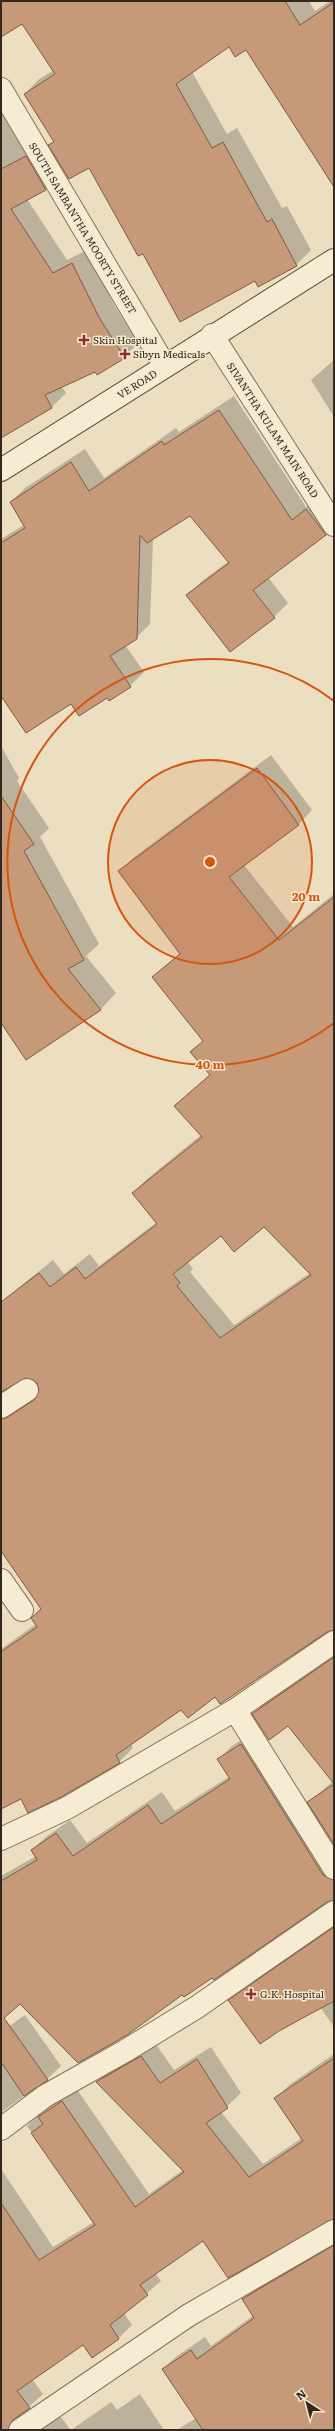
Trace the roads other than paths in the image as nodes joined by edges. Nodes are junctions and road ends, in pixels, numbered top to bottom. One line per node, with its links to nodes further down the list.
1 (1, 89): 4 (street, SOUTH SAMBANTHA MOORTY STREET)
2 (334, 260): 3 (street, VE ROAD)
3 (212, 336): 4 (street, VE ROAD); 6 (street, SIVANTHA KULAM MAIN ROAD)
4 (165, 366): 5 (street, VE ROAD)
5 (1, 470)
6 (334, 525)
7 (27, 1390): 8 (street)
8 (1, 1407)
9 (1, 1580): 10 (street)
10 (22, 1610)
11 (334, 1642): 12 (street)
12 (235, 1710): 13 (street); 14 (street)
13 (1, 1839)
14 (334, 1868)
15 (334, 1912): 16 (street)
16 (1, 2129)
17 (334, 2231): 18 (street)
18 (20, 2430)

